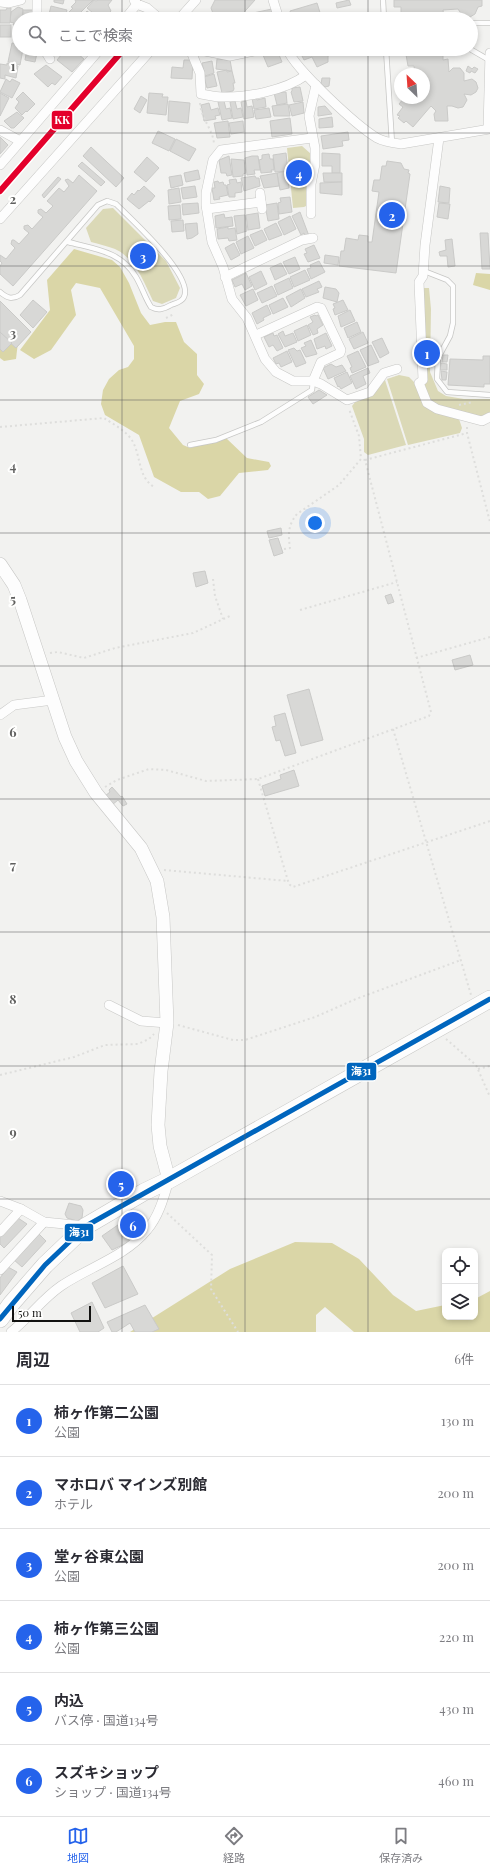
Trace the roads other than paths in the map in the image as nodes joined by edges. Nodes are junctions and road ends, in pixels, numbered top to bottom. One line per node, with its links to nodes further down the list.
1 (21, 0): 6 (street)
2 (37, 0): 8 (street)
3 (196, 0): 11 (street)
4 (273, 0): 12 (street)
5 (383, 0): 13 (lane)
6 (0, 2)
7 (136, 2): 9 (street); 10 (street)
8 (37, 12)
9 (130, 12)
10 (152, 12)
11 (185, 12)
12 (277, 12)
13 (384, 12)
14 (478, 23): 15 (lane)
15 (490, 23)
16 (490, 52): 25 (street)
17 (478, 53): 25 (lane)
18 (48, 56): 24 (street)
19 (94, 56): 32 (street)
20 (146, 56): 38 (street)
21 (193, 56): 26 (street)
22 (290, 56): 26 (street)
23 (386, 56): 33 (lane)
24 (50, 59)
25 (490, 60): 28 (street)
26 (306, 75): 27 (street)
27 (316, 85): 30 (street); 33 (street)
28 (489, 129): 31 (street)
29 (0, 130): 32 (street)
30 (312, 138): 36 (street); 37 (street)
31 (439, 138): 33 (street); 41 (street)
32 (20, 141): 34 (street)
33 (392, 143)
34 (0, 165)
35 (261, 202): 36 (street)
36 (207, 209): 42 (street)
37 (311, 214)
38 (0, 219)
39 (313, 238): 42 (street)
40 (68, 242): 40 (lane); 43 (lane)
41 (424, 271): 47 (lane); 48 (street)
42 (225, 277): 44 (street)
43 (0, 292)
44 (256, 335): 46 (street); 46 (street)
45 (397, 369): 46 (street)
46 (313, 382): 49 (lane)
47 (490, 395)
48 (490, 417)
49 (190, 445)
50 (0, 564): 51 (street)
51 (53, 700): 52 (street); 55 (street)
52 (0, 715)
53 (490, 999): 56 (highway)
54 (110, 1005): 55 (street)
55 (167, 1023): 56 (street)
56 (169, 1180): 60 (highway); 64 (street)
57 (0, 1200): 58 (street)
58 (21, 1209): 59 (street); 61 (street)
59 (44, 1222): 60 (street); 62 (street)
60 (86, 1226): 63 (highway)
61 (0, 1232)
62 (0, 1270)
63 (2, 1316)
64 (11, 1332)

